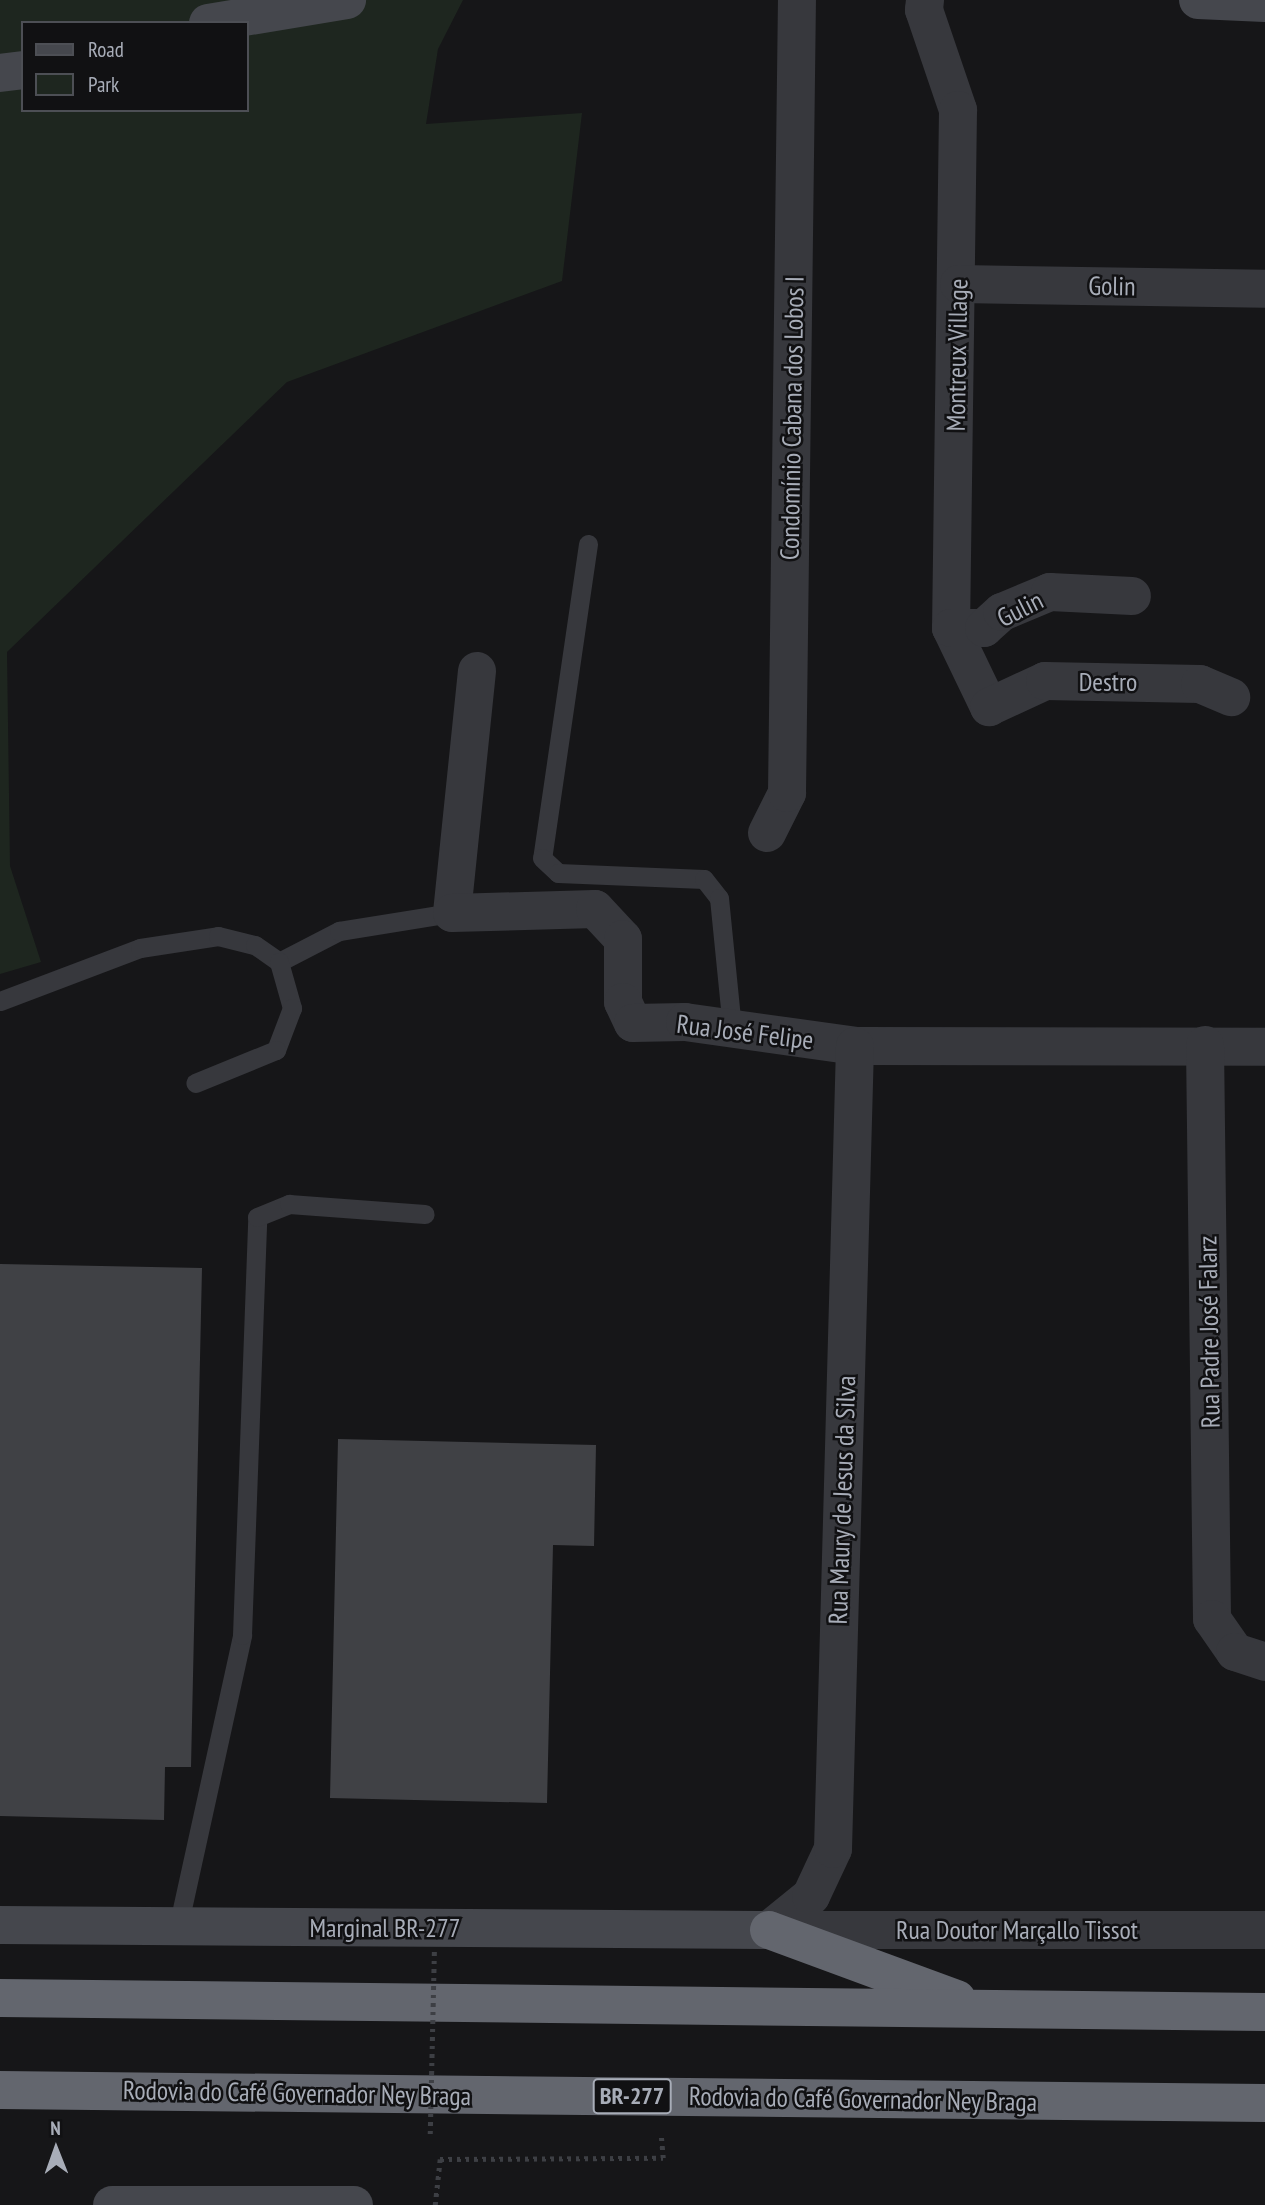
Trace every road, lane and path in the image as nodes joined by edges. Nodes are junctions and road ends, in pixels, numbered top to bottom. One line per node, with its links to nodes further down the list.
1 (347, 0): 6 (street)
2 (797, 0): 17 (street, Condomínio Cabana dos Lobos I)
3 (925, 0): 9 (street, Montreux Village)
4 (1198, 0): 5 (street)
5 (1265, 3)
6 (220, 21)
7 (21, 69): 8 (street)
8 (0, 73)
9 (959, 284): 10 (street, Golin); 13 (street, Montreux Village)
10 (1265, 289)
11 (587, 544): 21 (lane)
12 (1132, 596): 13 (street, Gulin)
13 (951, 628): 16 (street, Montreux Village)
14 (477, 671): 18 (street)
15 (1231, 697): 16 (street, Destro)
16 (989, 707)
17 (767, 832)
18 (452, 913): 19 (lane, Rua José Felipe); 21 (street, Rua José Felipe)
19 (279, 962): 20 (lane); 25 (lane)
20 (0, 1001)
21 (732, 1029): 23 (street, Rua José Felipe)
22 (1205, 1045): 23 (street, Rua José Felipe); 24 (street, Rua José Felipe); 27 (street, Rua Padre José Falarz)
23 (855, 1046): 30 (street, Rua Maury de Jesus da Silva)
24 (1265, 1046)
25 (194, 1083)
26 (425, 1214): 29 (lane)
27 (1265, 1662)
28 (0, 1925): 29 (street, Marginal BR-277)
29 (178, 1927): 30 (street, Marginal BR-277)
30 (769, 1930): 31 (street, Rua Doutor Marçallo Tissot); 34 (highway)
31 (1265, 1930)
32 (434, 1951): 39 (path, bridge)
33 (0, 1998): 34 (highway)
34 (986, 2009): 35 (highway)
35 (1265, 2012)
36 (0, 2090): 37 (highway, Rodovia do Café Governador Ney Braga / BR-277)
37 (1265, 2103)
38 (647, 2133): 42 (path)
39 (444, 2134)
40 (112, 2205): 41 (street)
41 (355, 2205)
42 (436, 2205)

